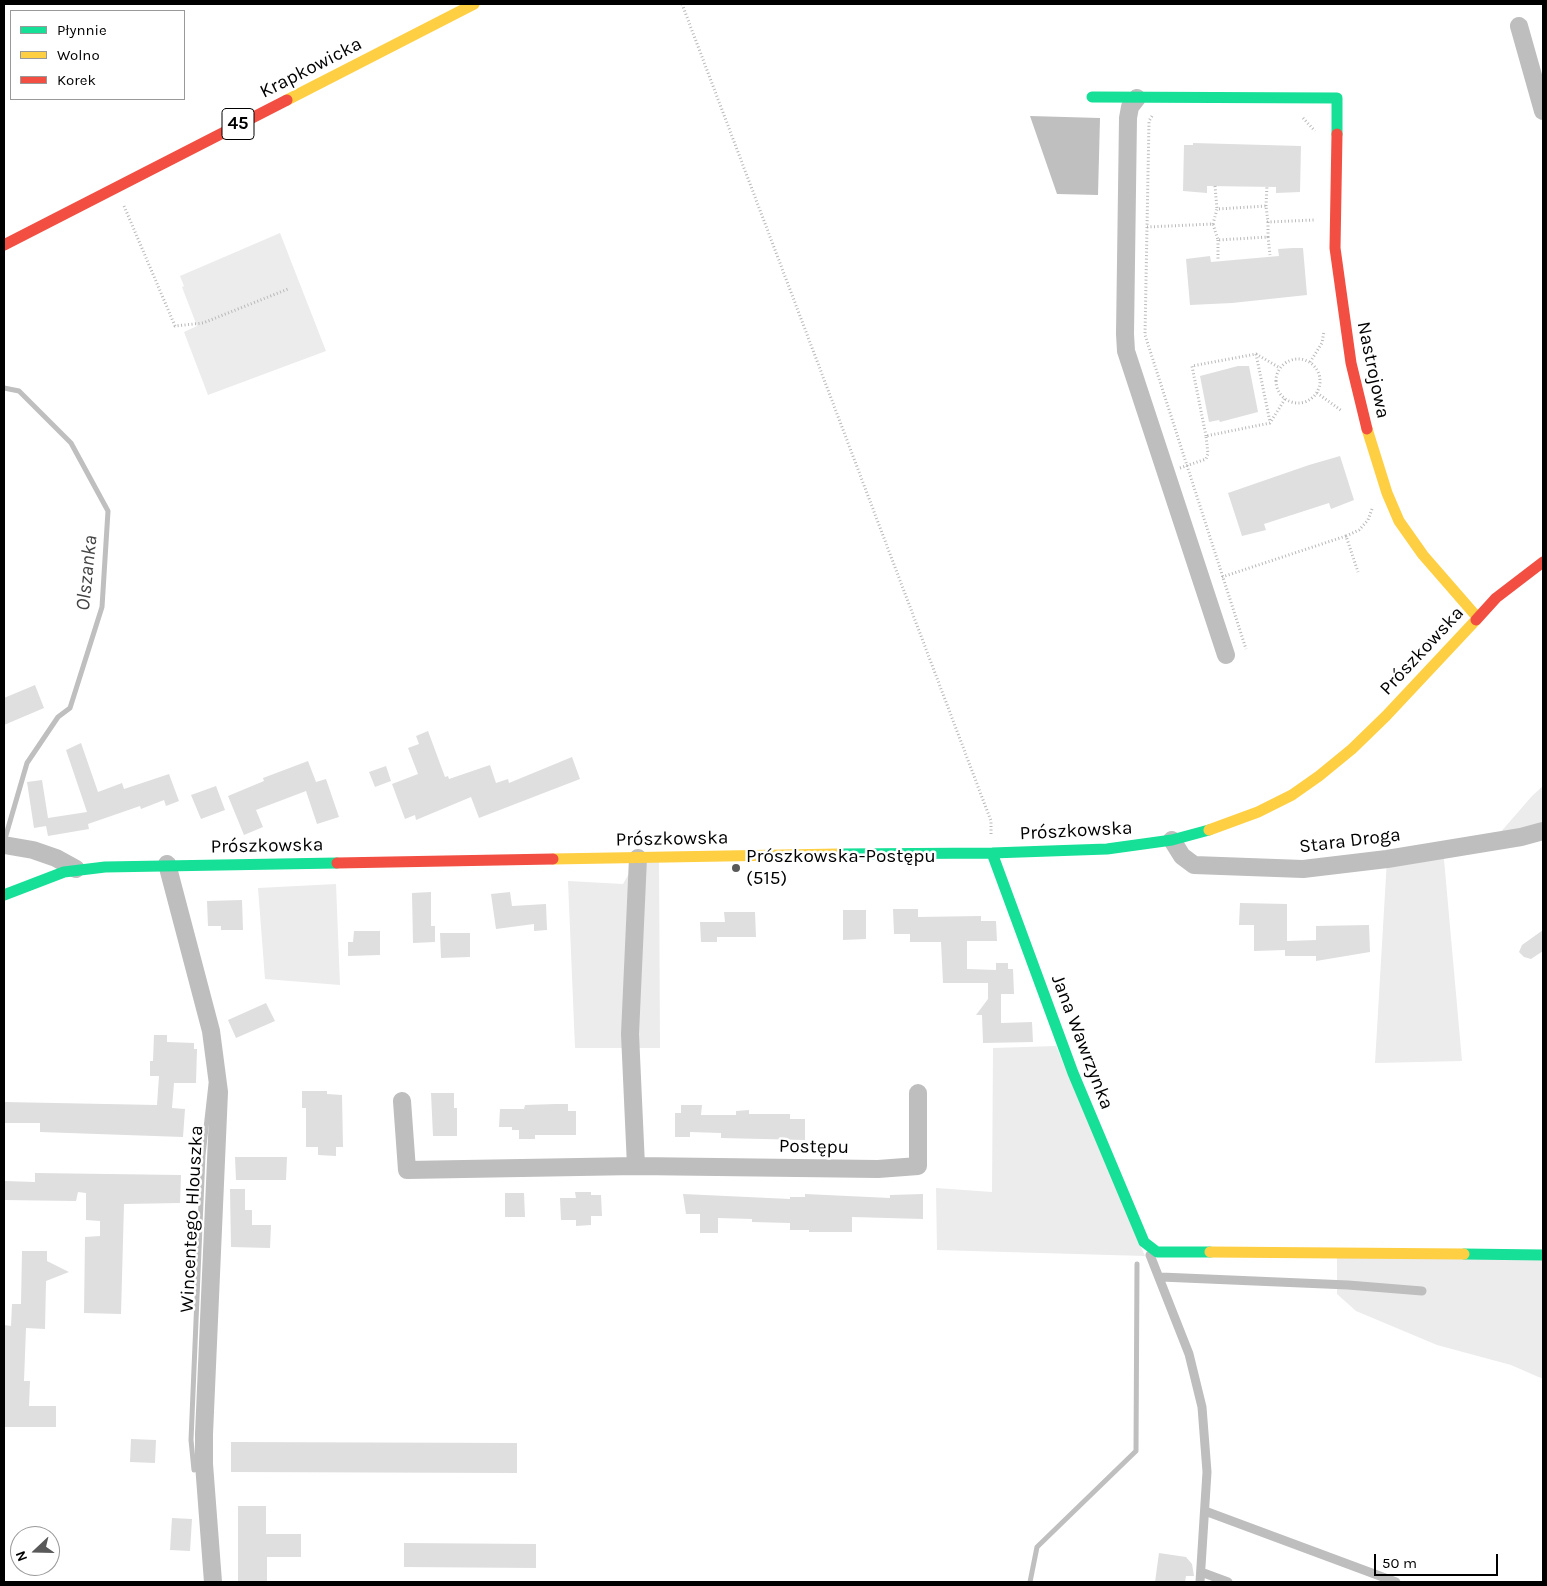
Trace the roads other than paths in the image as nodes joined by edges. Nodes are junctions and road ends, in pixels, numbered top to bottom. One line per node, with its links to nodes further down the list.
1 (474, 4): 6 (main road, Krapkowicka / 45)
2 (1519, 26): 5 (street)
3 (1092, 97): 4 (main road)
4 (1145, 98): 8 (main road, Nastrojowa); 9 (street)
5 (1543, 110)
6 (4, 246)
7 (1543, 562): 8 (main road, Prószkowska)
8 (1478, 617): 11 (main road, Prószkowska)
9 (1226, 655)
10 (1543, 831): 11 (street, Stara Droga)
11 (1172, 840): 13 (main road, Prószkowska)
12 (8, 845): 16 (street)
13 (992, 853): 14 (main road, Prószkowska); 21 (main road, Jana Wawrzynka)
14 (638, 858): 15 (main road, Prószkowska); 20 (street)
15 (167, 864): 16 (main road, Prószkowska); 27 (street, Wincentego Hlouszka)
16 (76, 869): 17 (main road, Prószkowska)
17 (4, 895)
18 (918, 1093): 20 (street, Postępu)
19 (402, 1101): 20 (street, Postępu)
20 (636, 1166)
21 (1144, 1242): 22 (main road); 23 (lane)
22 (1543, 1255)
23 (1161, 1277): 24 (lane); 25 (lane)
24 (1422, 1291)
25 (1205, 1512): 26 (lane); 30 (lane)
26 (1201, 1572): 28 (lane); 29 (lane)
27 (213, 1582)
28 (1200, 1582)
29 (1228, 1582)
30 (1396, 1582)

